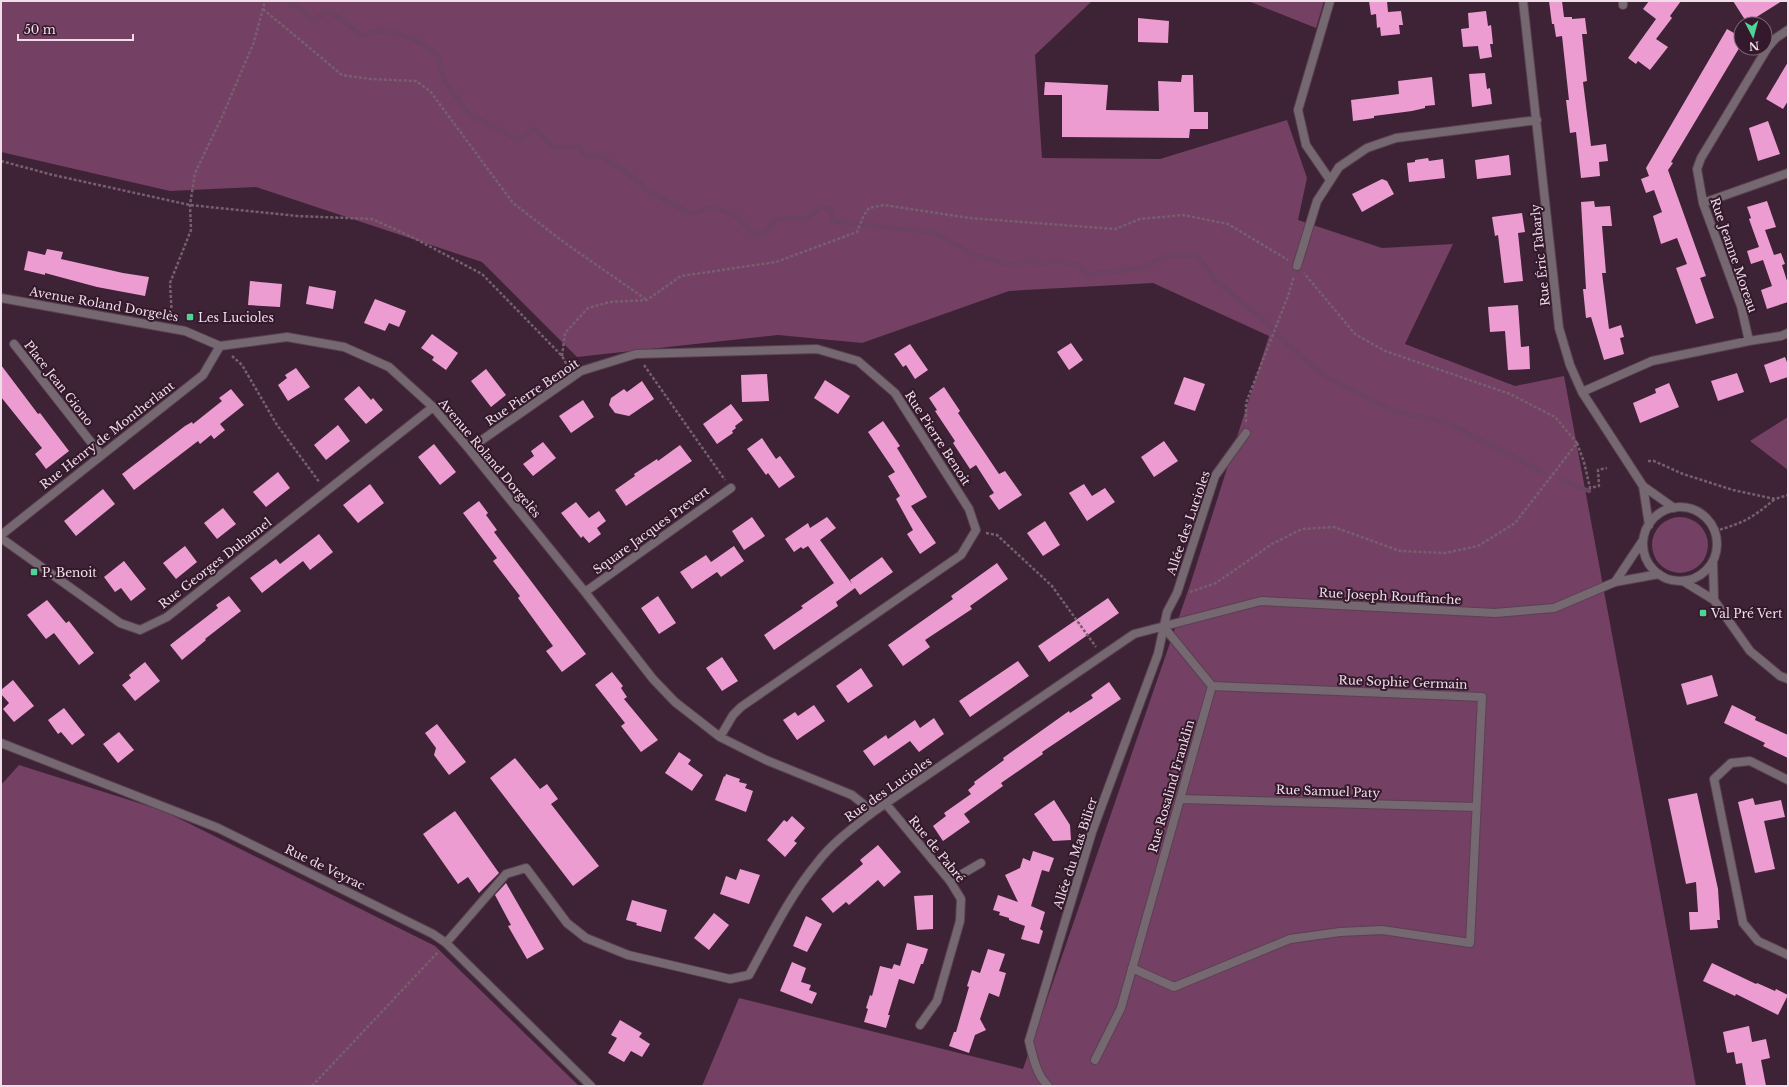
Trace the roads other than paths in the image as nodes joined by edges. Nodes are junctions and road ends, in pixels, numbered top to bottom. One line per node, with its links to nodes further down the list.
1 (1330, 1): 6 (street)
2 (1523, 1): 4 (street, Rue Éric Tabarly)
3 (1788, 30): 7 (street, Rue Jeanne Moreau)
4 (1537, 120): 6 (street); 14 (street, Rue Éric Tabarly)
5 (1788, 173): 7 (street)
6 (1330, 180): 8 (street)
7 (1703, 203): 11 (street, Rue Jeanne Moreau)
8 (1297, 266)
9 (1, 298): 13 (street, Avenue Roland Dorgelès)
10 (1788, 333): 11 (street)
11 (1749, 341): 14 (street)
12 (14, 344): 18 (street, Place Jean Giono)
13 (220, 346): 15 (street, Avenue Roland Dorgelès); 18 (street, Rue Henry de Montherlant)
14 (1582, 392): 19 (street, Rue Éric Tabarly)
15 (433, 407): 17 (street, Avenue Roland Dorgelès); 23 (street, Rue Georges Duhamel)
16 (1246, 433): 31 (street, Allée des Lucioles)
17 (469, 449): 29 (street, Avenue Roland Dorgelès); 34 (street, Rue Pierre Benoit)
18 (101, 456): 23 (street, Rue Henry de Montherlant)
19 (1643, 486): 21 (street, Rue Éric Tabarly); 22 (street, Rue Éric Tabarly)
20 (731, 488): 29 (street, Square Jacques Prevert)
21 (1674, 508): 22 (street); 25 (street)
22 (1649, 525): 24 (street)
23 (1, 537)
24 (1644, 540): 26 (street); 28 (street)
25 (1713, 561): 27 (street); 30 (street)
26 (1659, 574): 27 (street); 28 (street)
27 (1683, 581): 30 (street)
28 (1615, 582): 31 (street, Rue Joseph Rouffanche)
29 (585, 592): 34 (street, Avenue Roland Dorgelès)
30 (1714, 600): 32 (street)
31 (1163, 626): 33 (street); 38 (street, Rue des Lucioles); 49 (street, Allée du Mas Bilier)
32 (1788, 679)
33 (1212, 686): 37 (street, Rue Rosalind Franklin); 39 (street, Rue Sophie Germain)
34 (720, 737): 40 (street, Avenue Roland Dorgelès)
35 (1, 743): 43 (street, Rue de Veyrac)
36 (1788, 780): 44 (street)
37 (1180, 799): 39 (street, Rue Samuel Paty); 45 (street, Rue Rosalind Franklin)
38 (886, 804): 40 (street, Rue des Lucioles); 42 (street, Rue de Pabré)
39 (1476, 808): 45 (street)
40 (873, 812): 43 (street, Rue des Lucioles)
41 (981, 863): 42 (street)
42 (950, 881): 46 (street, Rue de Pabré)
43 (446, 943): 48 (street, Rue de Veyrac)
44 (1788, 955)
45 (1132, 968): 47 (street, Rue Rosalind Franklin)
46 (920, 1025)
47 (1095, 1060)
48 (591, 1086)
49 (1048, 1086)

